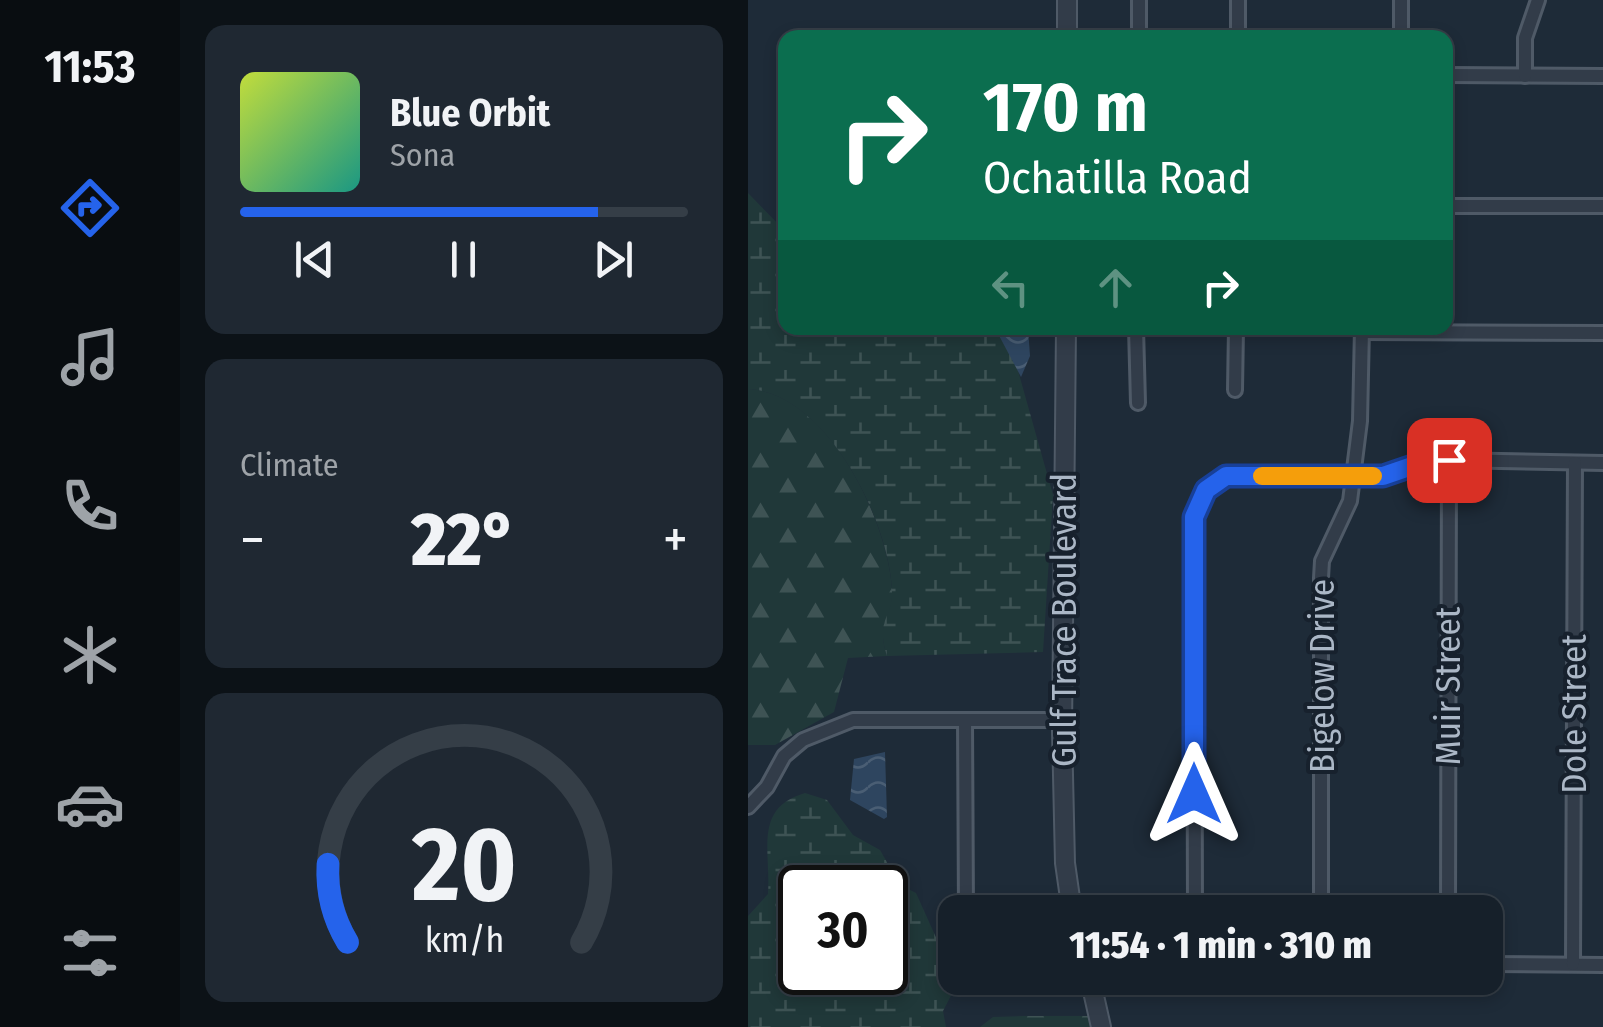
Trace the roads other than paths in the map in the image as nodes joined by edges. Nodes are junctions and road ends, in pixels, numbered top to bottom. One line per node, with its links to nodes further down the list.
1 (1066, 0): 6 (street)
2 (1139, 0): 7 (street)
3 (1238, 0): 8 (street)
4 (1401, 0): 9 (street)
5 (1538, 0): 11 (street)
6 (1067, 30)
7 (1138, 30)
8 (1238, 30)
9 (1400, 30)
10 (1453, 76): 11 (street)
11 (1525, 76): 12 (street)
12 (1604, 76)
13 (1453, 206): 14 (street)
14 (1604, 206)
15 (1453, 331): 16 (street)
16 (1604, 333)
17 (1066, 335): 28 (street, Gulf Trace Boulevard)
18 (1136, 335): 22 (street)
19 (1236, 335): 21 (street)
20 (1362, 335): 26 (street, Bigelow Drive)
21 (1235, 390)
22 (1138, 403)
23 (1449, 460): 24 (street); 26 (street); 34 (street, Muir Street)
24 (1575, 463): 25 (street); 36 (street, Dole Street)
25 (1604, 463)
26 (1350, 477): 32 (street); 33 (street, Bigelow Drive)
27 (966, 720): 28 (street); 29 (street); 30 (street)
28 (1062, 720): 31 (street, Gulf Trace Boulevard)
29 (748, 808)
30 (966, 895)
31 (1070, 895)
32 (1194, 895)
33 (1321, 895)
34 (1448, 895)
35 (1503, 964): 36 (street)
36 (1573, 964): 37 (street)
37 (1604, 965)
38 (1094, 995): 39 (street)
39 (1101, 1027)

